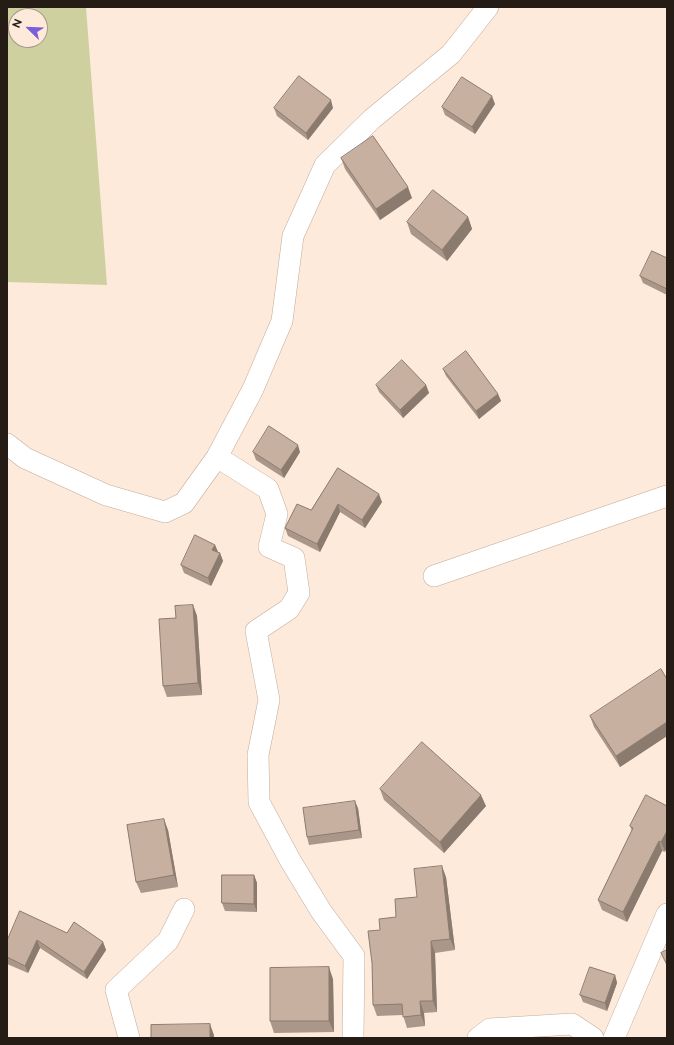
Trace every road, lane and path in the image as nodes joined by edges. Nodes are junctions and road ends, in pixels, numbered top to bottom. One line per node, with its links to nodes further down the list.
1 (488, 7): 3 (street)
2 (7, 444): 3 (street)
3 (217, 457): 9 (street)
4 (667, 496): 5 (street)
5 (434, 576)
6 (184, 909): 8 (street)
7 (667, 914): 12 (street)
8 (129, 1038)
9 (353, 1038)
10 (478, 1038): 11 (street)
11 (593, 1038)
12 (614, 1038)

